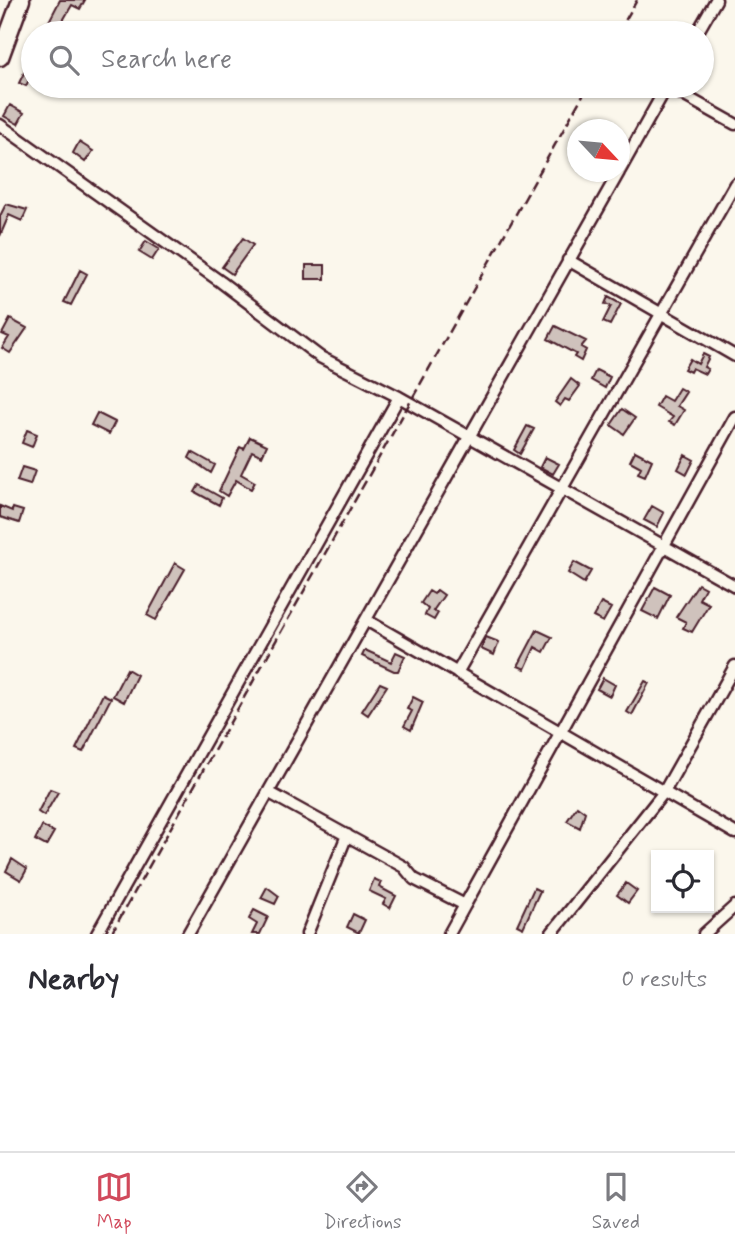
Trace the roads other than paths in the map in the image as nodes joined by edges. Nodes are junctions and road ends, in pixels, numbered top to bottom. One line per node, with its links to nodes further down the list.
1 (21, 0): 4 (main road)
2 (716, 0): 3 (street)
3 (704, 21)
4 (0, 57)
5 (660, 98): 9 (street)
6 (688, 98): 7 (street)
7 (735, 124)
8 (0, 125): 15 (street)
9 (630, 152)
10 (613, 182): 12 (street)
11 (735, 184): 13 (street)
12 (568, 260): 13 (street); 17 (street)
13 (661, 315): 14 (street); 18 (street)
14 (735, 356)
15 (399, 397): 17 (street); 31 (street)
16 (735, 417): 19 (street)
17 (468, 437): 18 (street); 21 (street)
18 (561, 490): 19 (street); 23 (street)
19 (662, 546): 20 (street); 24 (street)
20 (735, 586)
21 (366, 620): 23 (street); 25 (street)
22 (735, 666): 26 (street)
23 (457, 673): 24 (street)
24 (560, 732): 26 (street); 29 (street)
25 (268, 792): 28 (street); 32 (street)
26 (664, 792): 27 (street); 35 (street)
27 (735, 833)
28 (347, 835): 29 (street); 33 (street)
29 (465, 905): 34 (street)
30 (735, 906): 36 (street)
31 (97, 934)
32 (188, 934)
33 (306, 934)
34 (449, 934)
35 (551, 934)
36 (704, 934)

